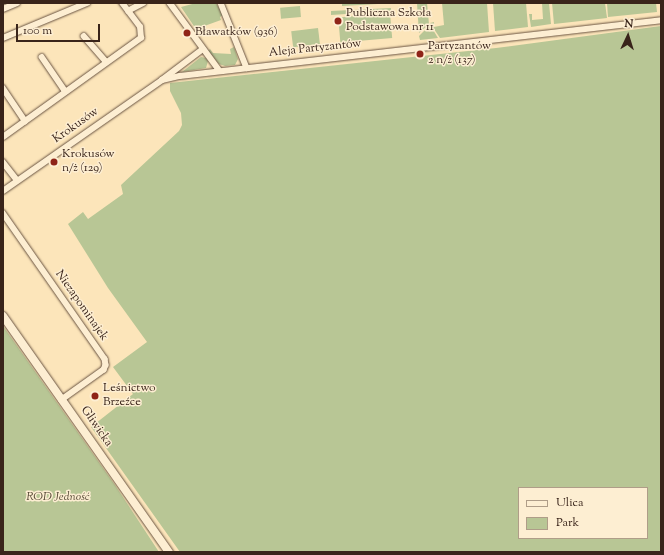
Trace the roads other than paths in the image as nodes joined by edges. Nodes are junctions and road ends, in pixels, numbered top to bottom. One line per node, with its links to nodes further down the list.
1 (17, 3): 7 (street)
2 (87, 3): 11 (street)
3 (122, 3): 8 (street)
4 (143, 3): 8 (street)
5 (170, 3): 12 (street)
6 (221, 3): 15 (street)
7 (3, 9)
8 (128, 11): 14 (street)
9 (661, 20): 15 (street, Aleja Partyzantów)
10 (84, 36): 14 (street)
11 (3, 38)
12 (203, 49): 16 (street); 17 (street, Krokusów)
13 (42, 57): 19 (street)
14 (106, 61): 19 (street)
15 (247, 68): 16 (street, Aleja Partyzantów)
16 (220, 71): 17 (street, Aleja Partyzantów)
17 (162, 80): 23 (street, Krokusów)
18 (3, 88): 20 (street)
19 (66, 92): 20 (street)
20 (25, 121): 21 (street)
21 (3, 136)
22 (3, 162): 23 (street)
23 (17, 180): 24 (street, Krokusów)
24 (3, 191)
25 (3, 213): 27 (street, Niezapominajek)
26 (3, 316): 27 (main road, Gliwicka)
27 (62, 400): 28 (main road, Gliwicka)
28 (170, 552)

